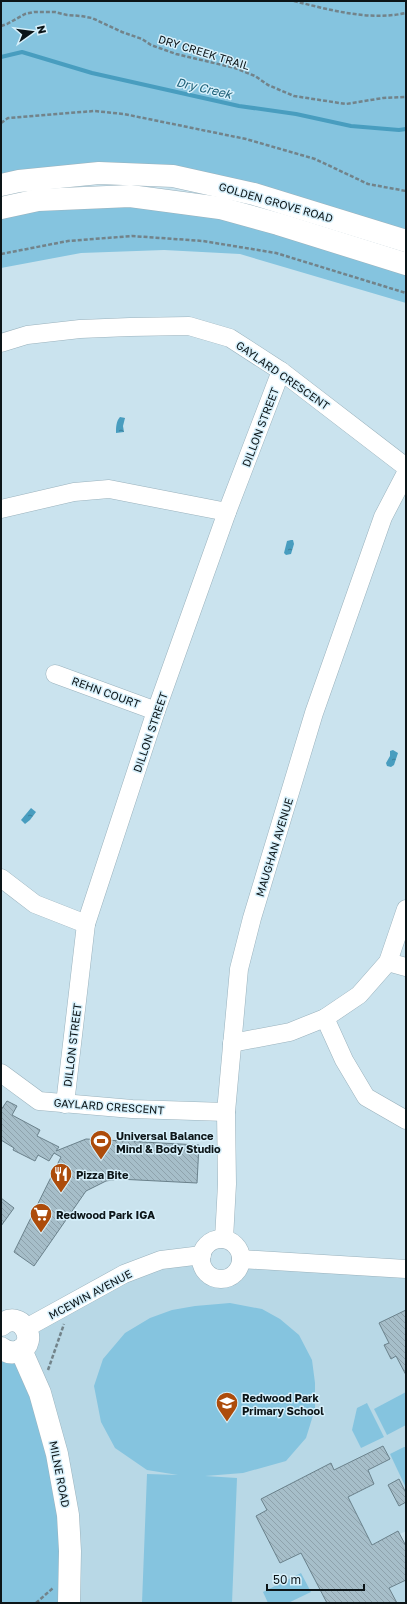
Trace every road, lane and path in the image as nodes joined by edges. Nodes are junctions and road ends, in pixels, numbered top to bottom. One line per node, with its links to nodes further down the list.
1 (294, 1): 2 (path)
2 (406, 13)
3 (1, 26): 4 (path, DRY CREEK TRAIL)
4 (406, 97)
5 (1, 123): 7 (path)
6 (1, 186): 9 (main road, GOLDEN GROVE ROAD)
7 (406, 191)
8 (1, 208): 11 (main road, GOLDEN GROVE ROAD)
9 (406, 241)
10 (1, 254): 12 (path)
11 (406, 264)
12 (406, 293)
13 (1, 343): 14 (street, GAYLARD CRESCENT)
14 (281, 371): 15 (street, GAYLARD CRESCENT); 18 (street, DILLON STREET)
15 (406, 467)
16 (406, 473): 27 (street, MAUGHAN AVENUE)
17 (1, 509): 18 (street)
18 (227, 512): 20 (street, DILLON STREET)
19 (55, 674): 20 (street, REHN COURT)
20 (156, 711): 23 (street, DILLON STREET)
21 (1, 878): 23 (street)
22 (406, 909): 24 (street)
23 (86, 924): 29 (street, DILLON STREET)
24 (388, 962): 25 (street); 26 (street)
25 (406, 967)
26 (324, 1018): 27 (street); 31 (street)
27 (232, 1043): 30 (street, MAUGHAN AVENUE)
28 (1, 1073): 29 (street, GAYLARD CRESCENT)
29 (65, 1104): 30 (street, GAYLARD CRESCENT)
30 (226, 1112): 32 (street, MAUGHAN AVENUE)
31 (406, 1120)
32 (224, 1239): 33 (street); 34 (street)
33 (202, 1255): 34 (street); 36 (street, MCEWIN AVENUE)
34 (241, 1259): 35 (street)
35 (406, 1269)
36 (72, 1303): 37 (street, MCEWIN AVENUE); 39 (path)
37 (9, 1321): 38 (main road)
38 (11, 1349): 39 (main road, MILNE ROAD)
39 (40, 1393): 40 (main road, MILNE ROAD)
40 (69, 1603)

